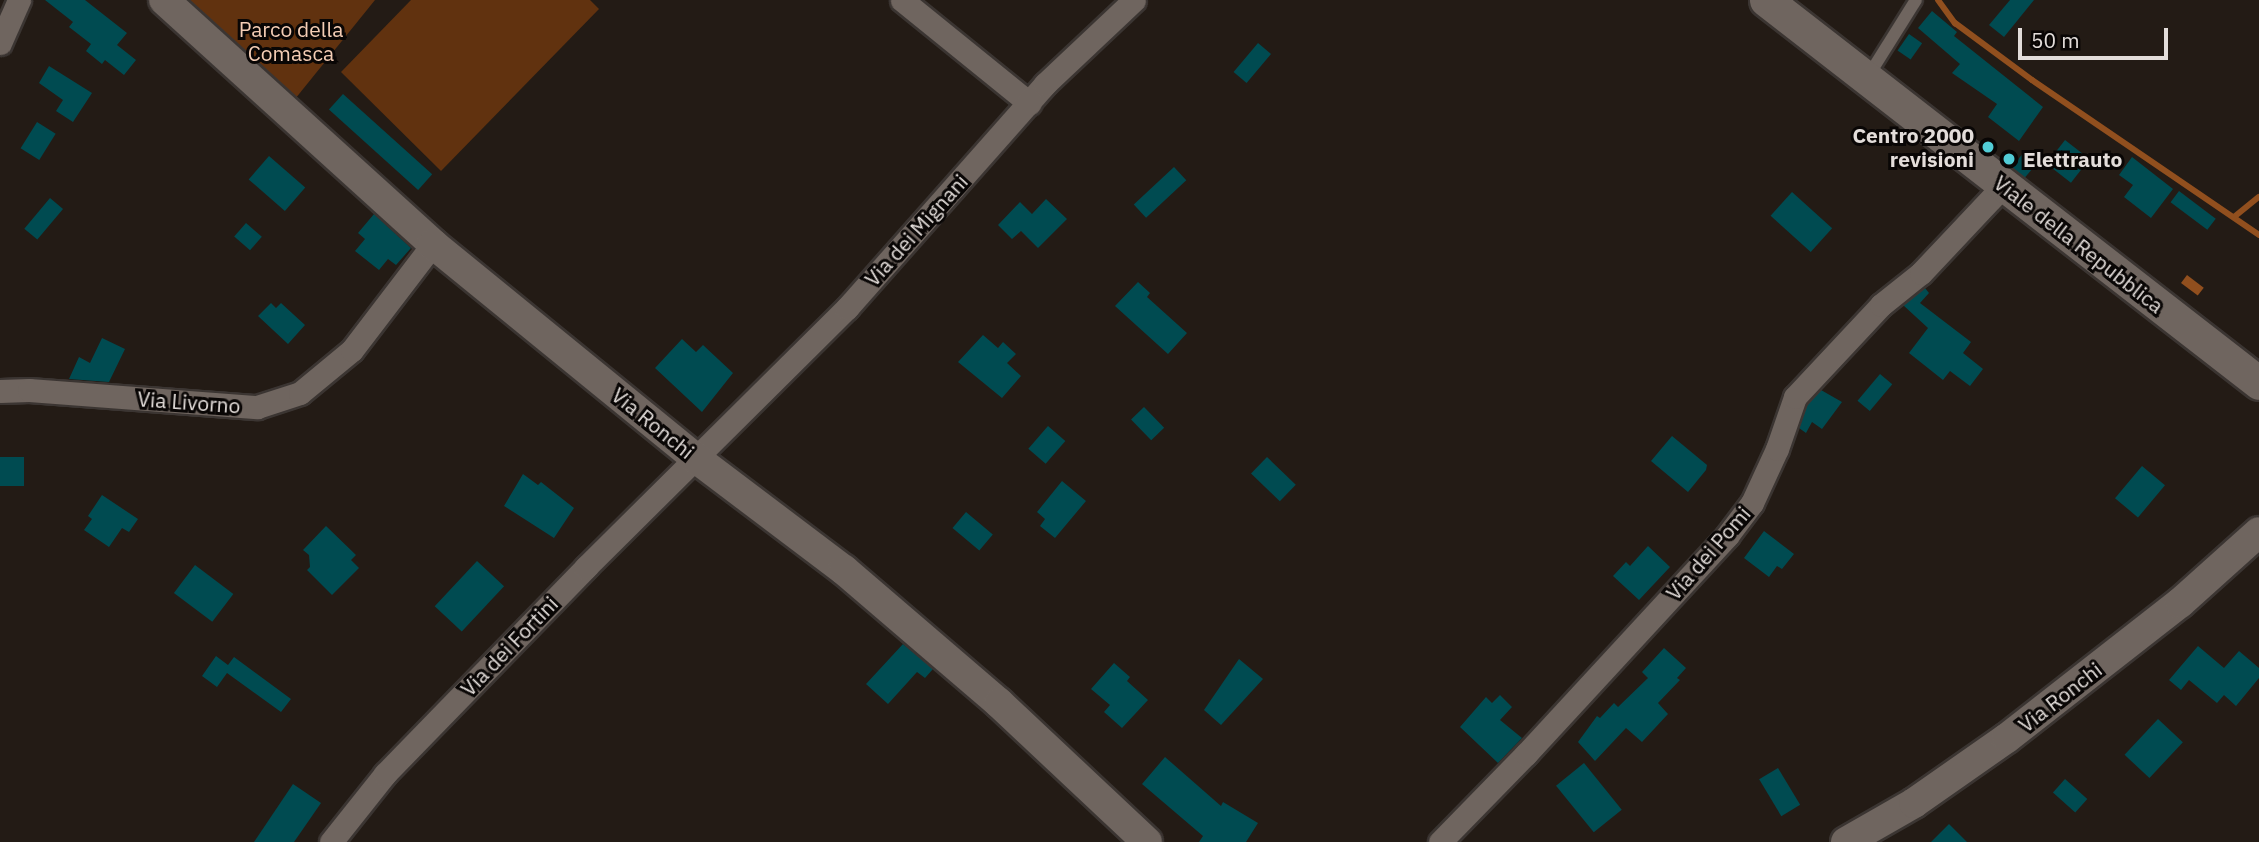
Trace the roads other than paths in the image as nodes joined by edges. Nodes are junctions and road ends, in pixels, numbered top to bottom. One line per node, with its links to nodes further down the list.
1 (19, 0): 7 (street)
2 (163, 0): 11 (street, Via Ronchi)
3 (902, 0): 9 (street)
4 (1134, 0): 9 (street, Via dei Mignani)
5 (1766, 0): 8 (main road, Viale della Repubblica)
6 (1916, 0): 8 (lane)
7 (0, 43)
8 (1867, 78): 10 (main road, Viale della Repubblica)
9 (1030, 103): 14 (street, Via dei Mignani)
10 (2004, 185): 12 (main road, Viale della Repubblica); 18 (street, Via dei Pomi)
11 (433, 244): 13 (street, Via Livorno); 14 (street, Via Ronchi)
12 (2259, 383)
13 (0, 391)
14 (697, 459): 16 (street, Via dei Fortini); 17 (street, Via Ronchi)
15 (2259, 532): 19 (street, Via Ronchi)
16 (331, 842)
17 (1147, 842)
18 (1440, 842)
19 (1846, 842)

